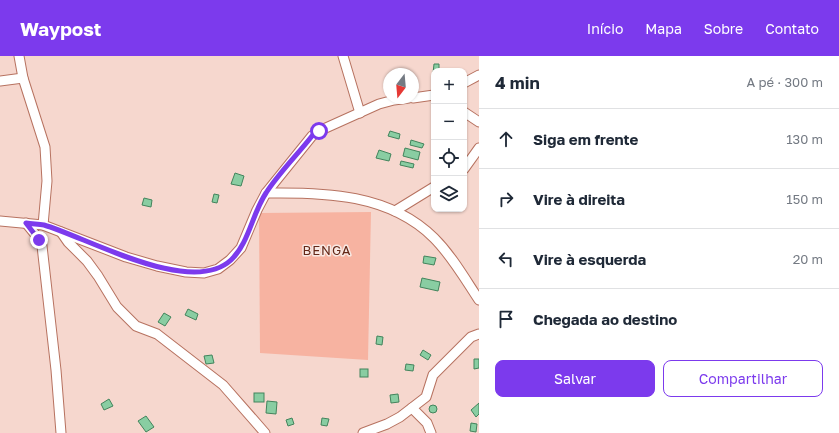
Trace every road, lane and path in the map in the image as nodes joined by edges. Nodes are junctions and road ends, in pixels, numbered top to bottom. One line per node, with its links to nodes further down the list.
1 (19, 56): 4 (street)
2 (343, 56): 10 (street)
3 (479, 75): 5 (street)
4 (22, 78): 6 (street); 20 (street)
5 (467, 81)
6 (0, 82)
7 (431, 95): 8 (street)
8 (419, 97)
9 (383, 104): 10 (street)
10 (360, 113): 16 (street)
11 (467, 114): 12 (street)
12 (479, 122)
13 (479, 148): 14 (street)
14 (467, 165)
15 (431, 189): 17 (street)
16 (266, 193): 17 (street); 21 (street)
17 (395, 211): 22 (street)
18 (0, 221): 19 (street)
19 (26, 223): 20 (street); 25 (street)
20 (43, 225): 21 (street)
21 (61, 232): 26 (street)
22 (479, 300)
23 (479, 334): 24 (street)
24 (412, 408): 27 (street); 28 (street)
25 (61, 433)
26 (265, 433)
27 (362, 433)
28 (431, 433)

